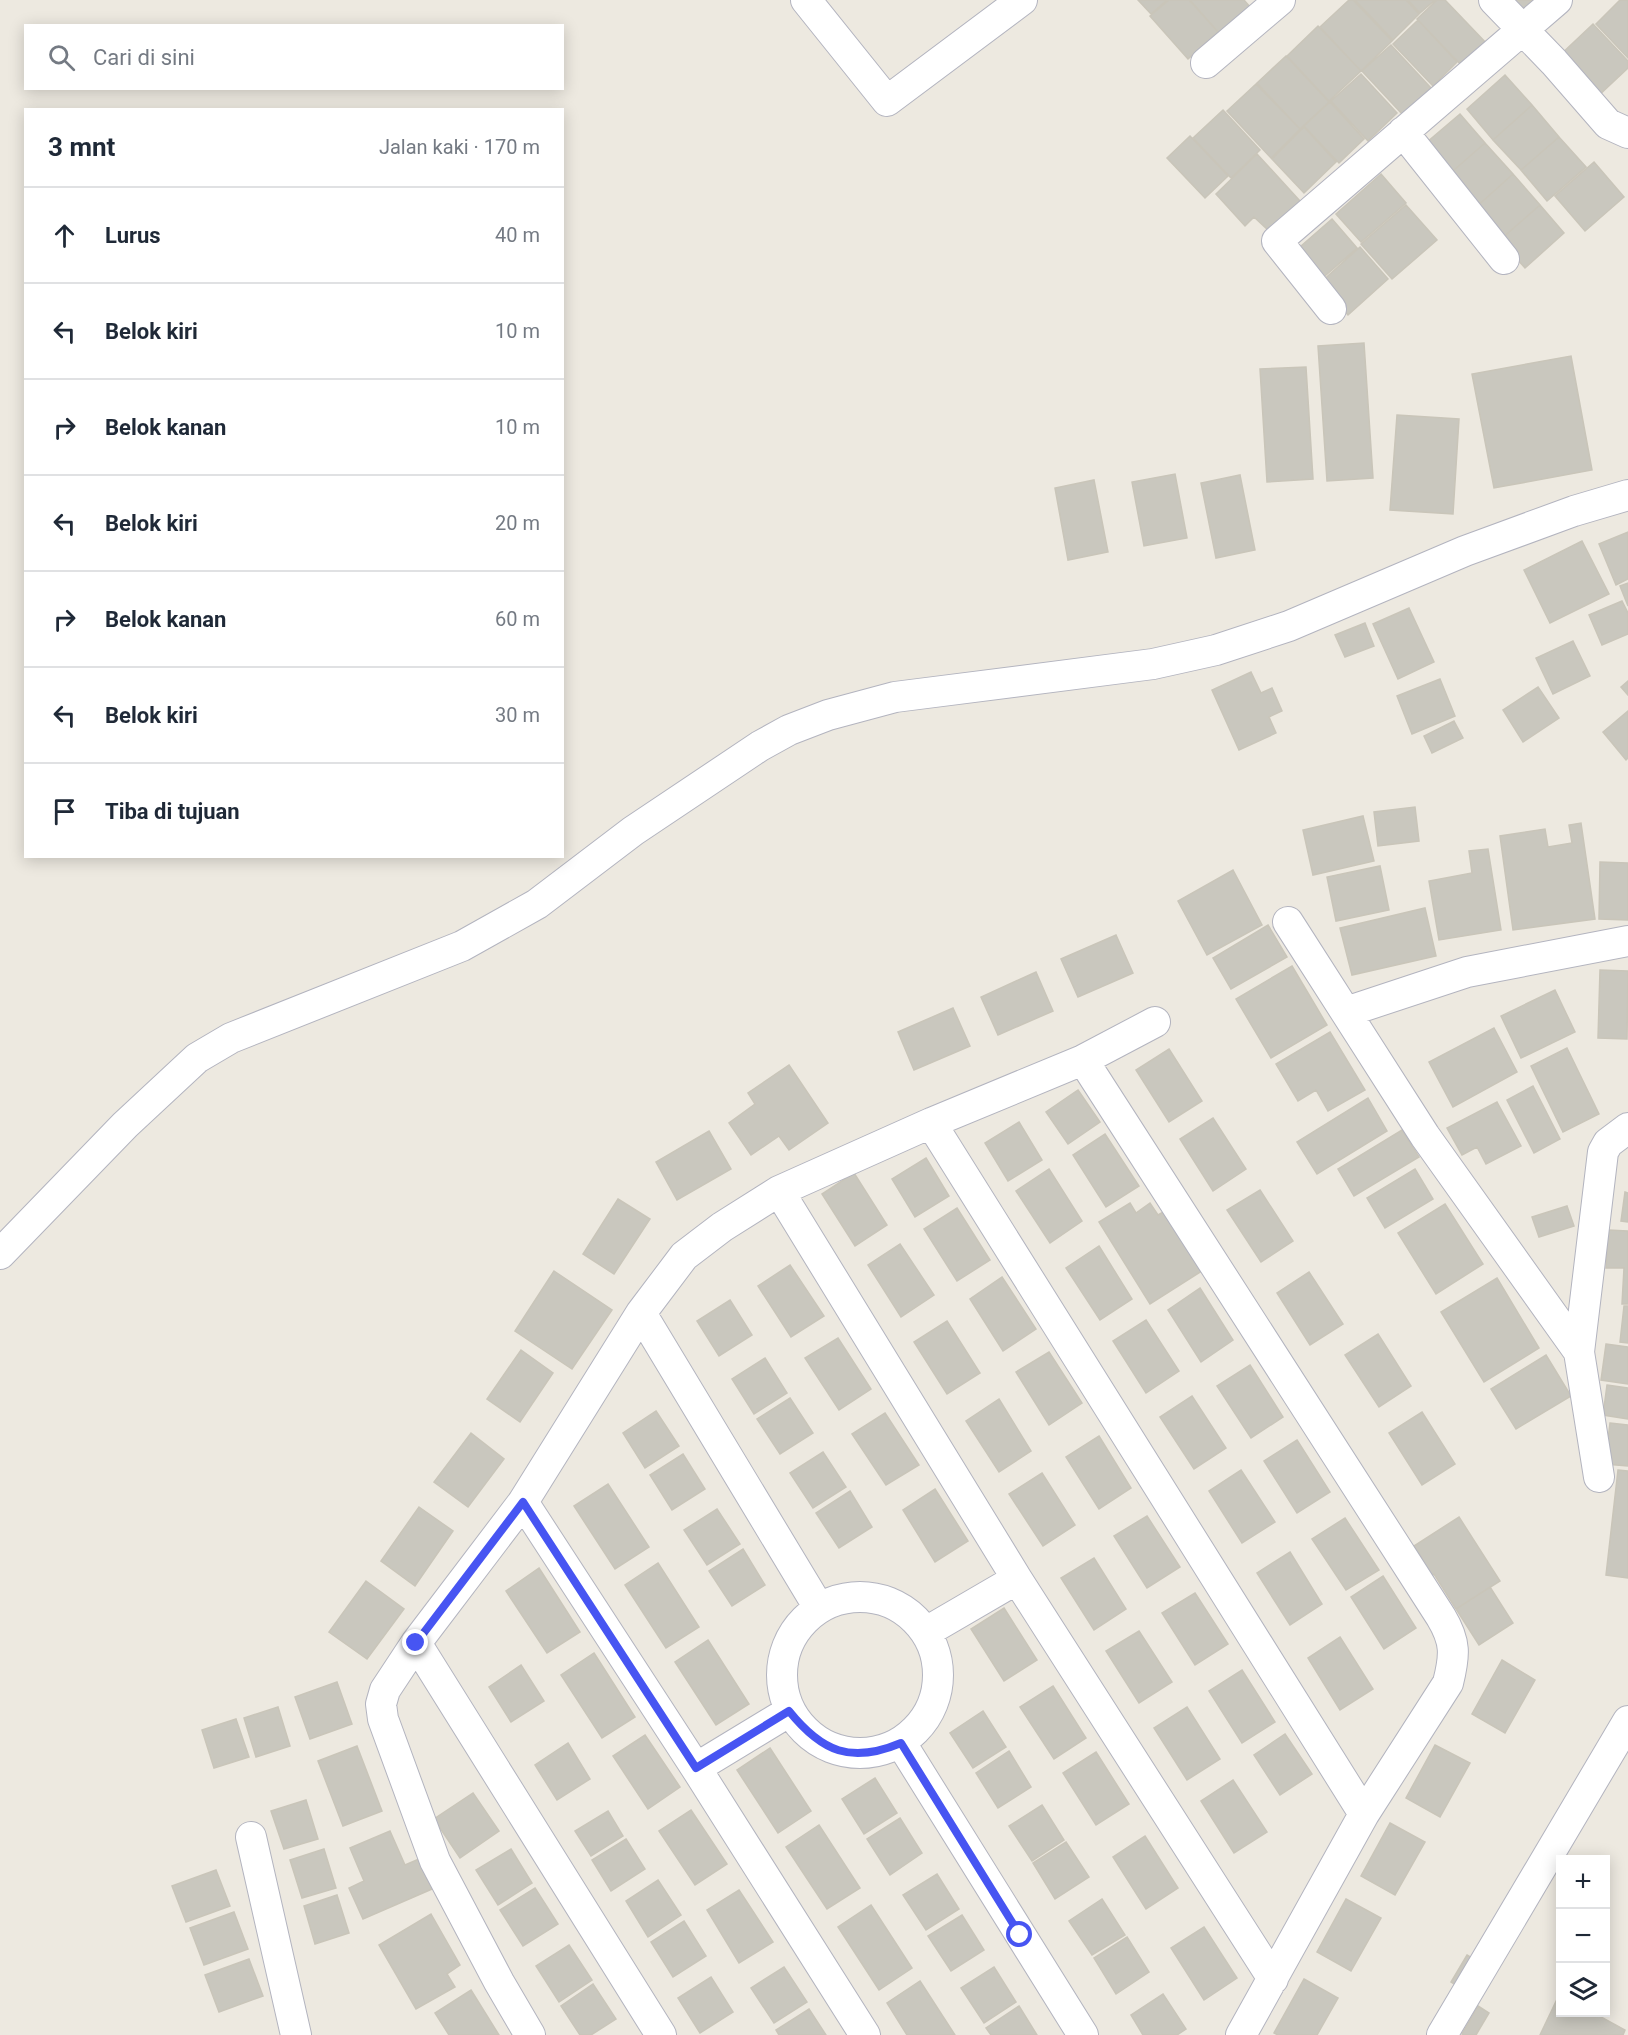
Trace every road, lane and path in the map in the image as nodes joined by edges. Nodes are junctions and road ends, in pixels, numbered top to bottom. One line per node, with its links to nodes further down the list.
1 (806, 0): 2 (street)
2 (1022, 0)
3 (1280, 0): 7 (street)
4 (1494, 0): 6 (street)
5 (1557, 0): 6 (street)
6 (1522, 30): 8 (street); 9 (street)
7 (1206, 63)
8 (1403, 132): 10 (street); 11 (street)
9 (1628, 133)
10 (1504, 259)
11 (1331, 309)
12 (1628, 495): 21 (street)
13 (1288, 922): 15 (street)
14 (1628, 941): 15 (street)
15 (1346, 1012): 23 (street)
16 (1155, 1022): 17 (street)
17 (1083, 1060): 18 (street); 34 (street)
18 (931, 1123): 20 (street); 34 (street)
19 (1628, 1128): 23 (street)
20 (779, 1191): 22 (street); 26 (street)
21 (0, 1254)
22 (641, 1313): 25 (street); 27 (street)
23 (1579, 1352): 24 (street)
24 (1599, 1477)
25 (523, 1502): 29 (street); 33 (street)
26 (1017, 1579): 28 (street); 36 (street)
27 (819, 1608): 28 (street); 30 (street)
28 (926, 1632): 32 (street)
29 (416, 1643): 38 (street); 39 (street)
30 (789, 1711): 32 (street); 33 (street)
31 (1628, 1722): 43 (street)
32 (901, 1743): 41 (street)
33 (696, 1768): 40 (street)
34 (1364, 1814): 36 (street)
35 (251, 1837): 37 (street)
36 (1273, 1979): 42 (street)
37 (296, 2035)
38 (530, 2035)
39 (661, 2035)
40 (865, 2035)
41 (1083, 2035)
42 (1240, 2035)
43 (1442, 2035)

